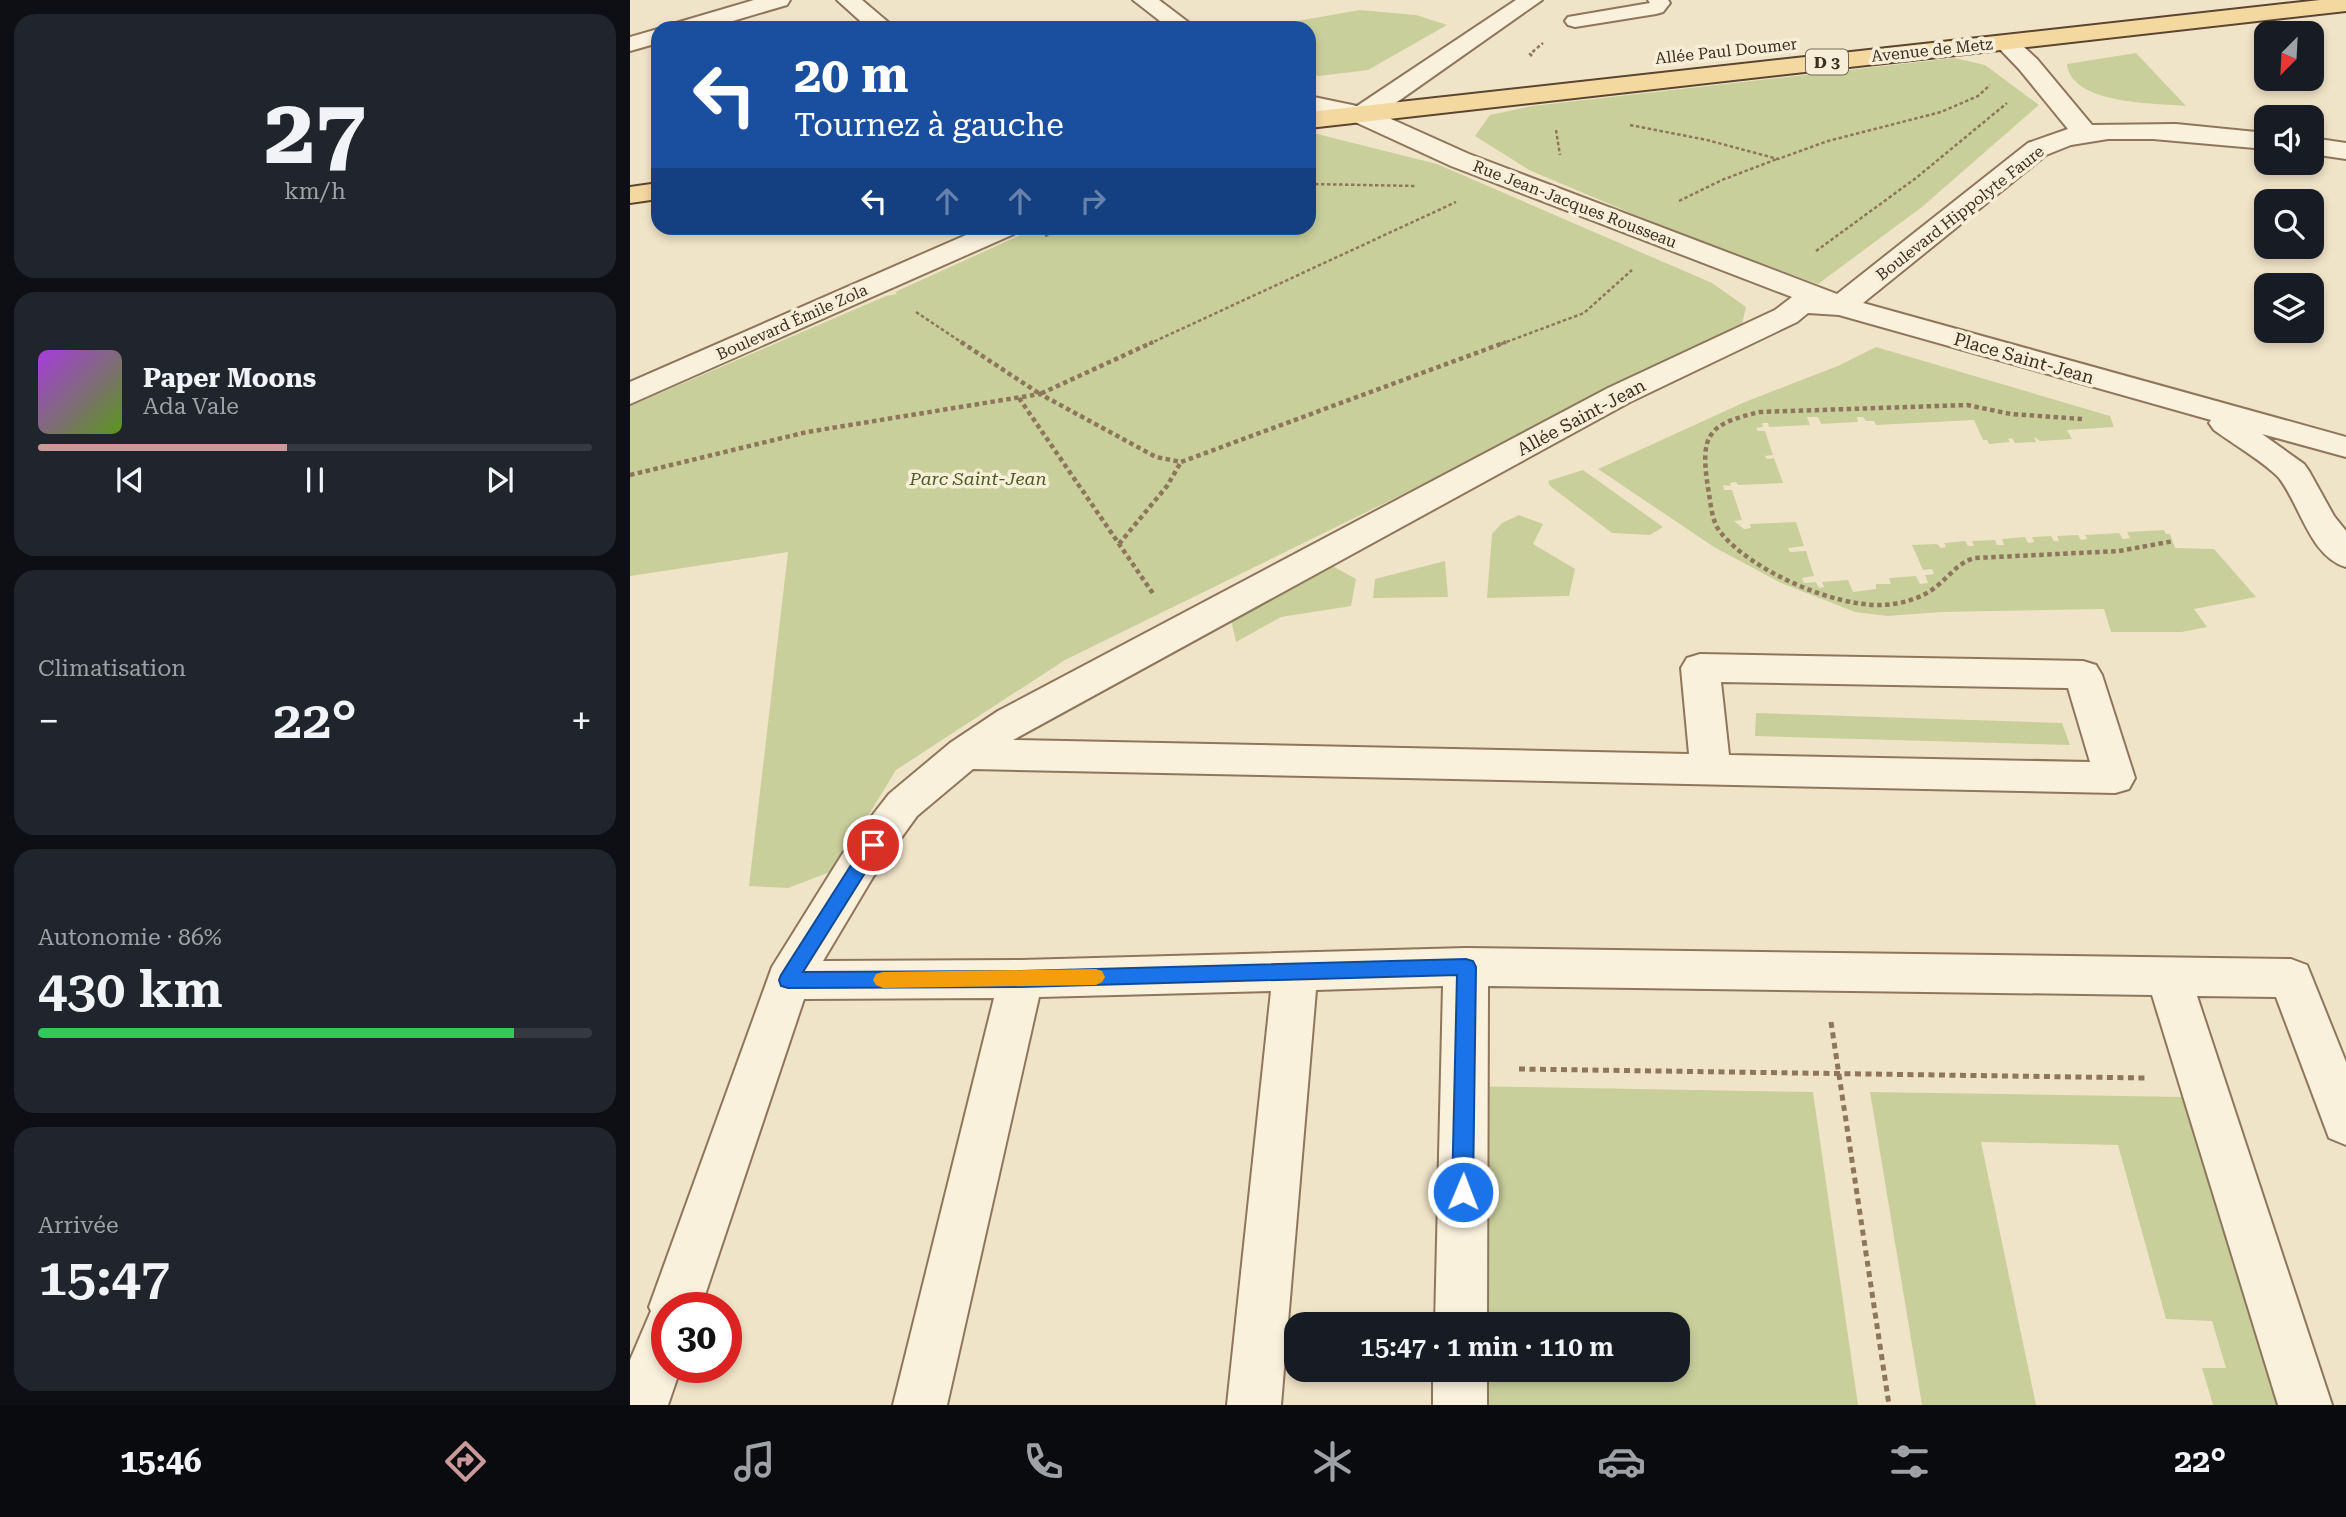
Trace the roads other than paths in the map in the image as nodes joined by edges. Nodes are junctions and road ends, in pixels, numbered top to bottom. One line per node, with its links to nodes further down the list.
1 (779, 0): 8 (street)
2 (848, 0): 9 (street)
3 (1144, 0): 10 (street)
4 (1531, 0): 15 (street)
5 (1658, 0): 11 (lane)
6 (2185, 0): 15 (main road, Allée Paul Doumer / D 3)
7 (2346, 4): 13 (main road, Avenue de Metz / D 3)
8 (708, 21)
9 (874, 21)
10 (1174, 21)
11 (1575, 21)
12 (651, 38): 14 (street)
13 (2005, 42): 18 (main road, Avenue de Metz / D 3); 20 (street)
14 (630, 44)
15 (1396, 89): 16 (main road, Allée Paul Doumer / D 3); 18 (street)
16 (1316, 98)
17 (1316, 105): 18 (street, Rue Jean-Jacques Rousseau)
18 (1361, 115): 19 (main road, Avenue de Metz / D 3); 29 (street, Rue Jean-Jacques Rousseau)
19 (1316, 119)
20 (2085, 133): 21 (street, Boulevard Hippolyte Faure); 29 (street, Boulevard Hippolyte Faure)
21 (2254, 140)
22 (2324, 148): 23 (street)
23 (2346, 151)
24 (651, 172): 25 (main road)
25 (630, 174)
26 (651, 192): 27 (main road)
27 (630, 195)
28 (958, 239): 30 (street, Boulevard Émile Zola)
29 (1841, 306): 31 (street, Place Saint-Jean); 35 (street, Allée Saint-Jean)
30 (630, 394)
31 (2206, 409): 32 (street, Place Saint-Jean); 33 (street, Place Saint-Jean)
32 (2346, 447)
33 (2333, 515): 34 (street, Place Saint-Jean)
34 (2346, 555)
35 (964, 754): 36 (street); 41 (street, Allée Saint-Jean)
36 (1712, 771): 36 (street)
37 (1466, 967): 38 (street); 39 (street); 44 (street)
38 (1295, 971): 40 (street); 49 (street)
39 (2169, 977): 42 (street); 51 (street)
40 (1021, 979): 41 (street); 48 (street)
41 (788, 980): 43 (street, Allée Saint-Jean)
42 (2346, 1123)
43 (680, 1292)
44 (1461, 1312)
45 (651, 1376): 47 (street)
46 (1460, 1382): 50 (street)
47 (641, 1405)
48 (920, 1405)
49 (1254, 1405)
50 (1460, 1405)
51 (2305, 1405)

